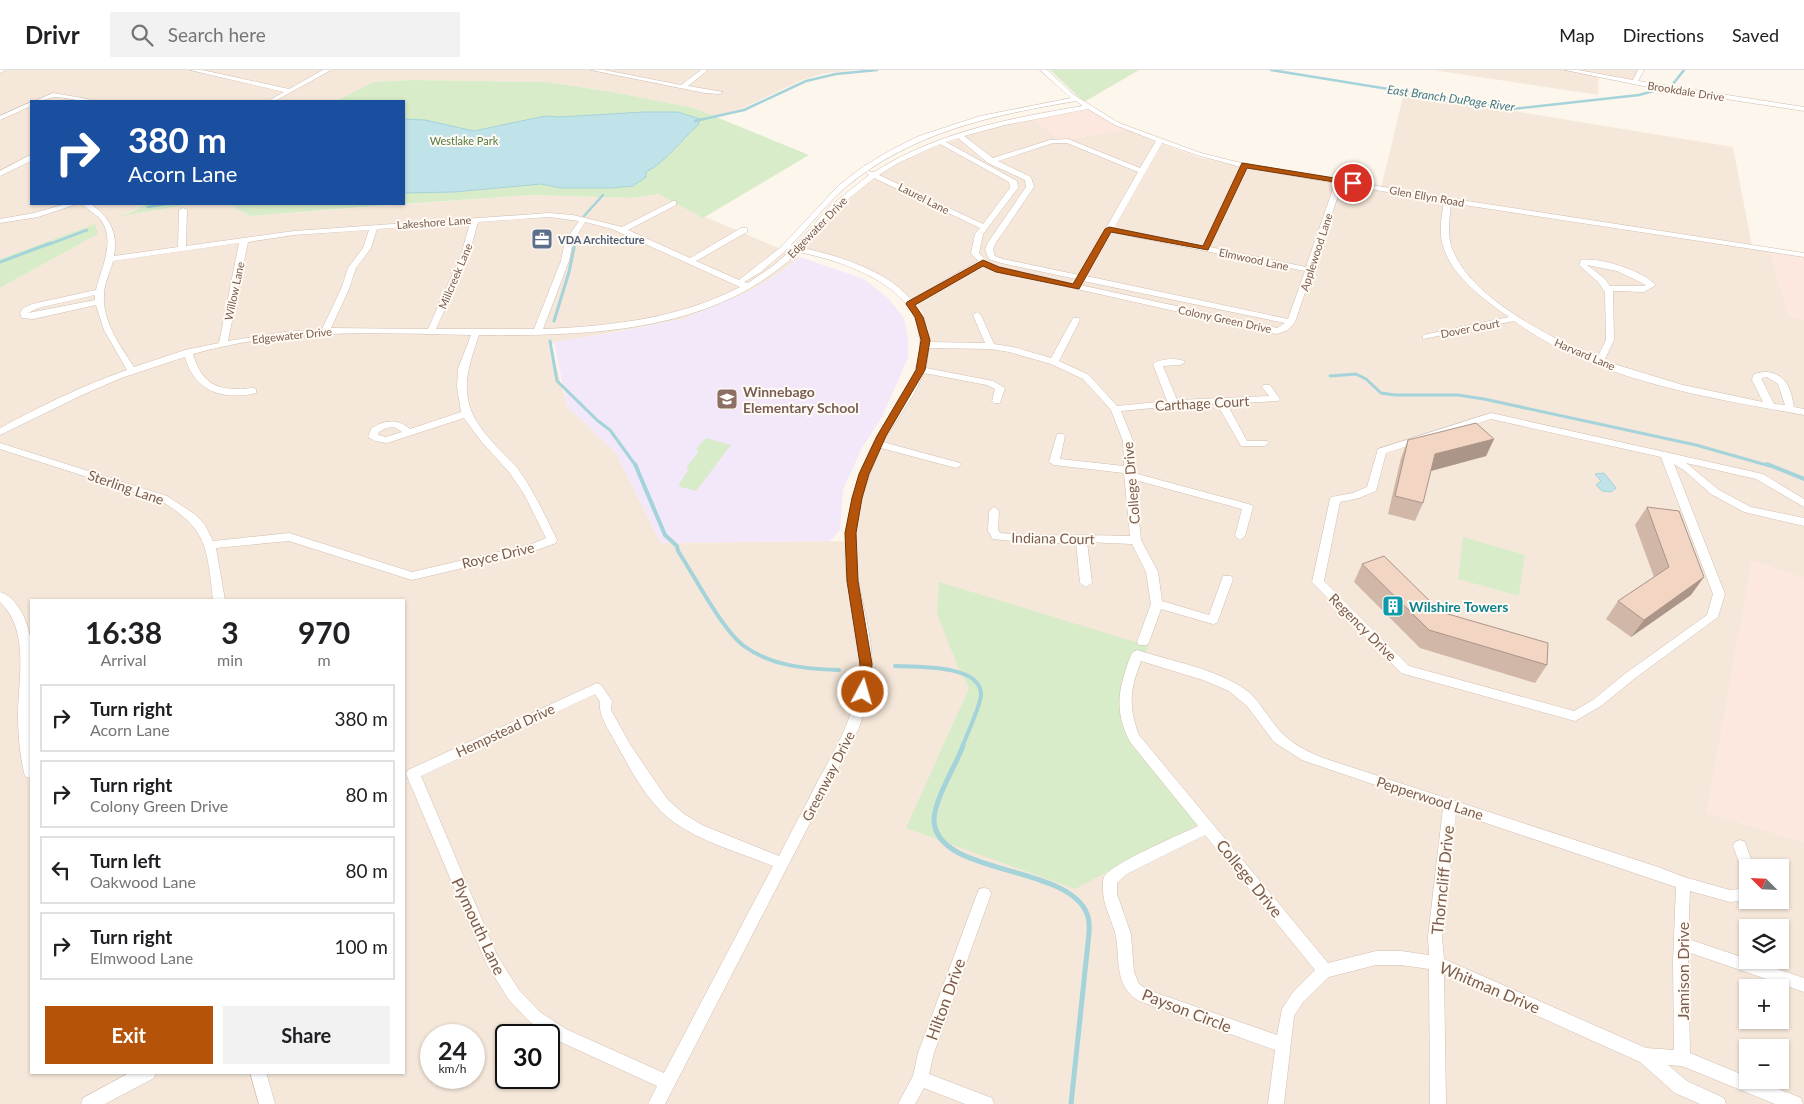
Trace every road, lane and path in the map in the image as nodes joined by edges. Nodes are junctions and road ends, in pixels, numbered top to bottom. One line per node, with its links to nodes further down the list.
1 (193, 70): 10 (street)
2 (328, 70): 10 (street)
3 (594, 70): 9 (street)
4 (706, 70): 9 (street)
5 (1043, 70): 12 (street, Glen Ellyn Road)
6 (1568, 70): 8 (street, Brookdale Drive)
7 (1641, 70): 8 (street)
8 (1635, 82): 18 (street, Brookdale Drive)
9 (682, 87): 11 (street)
10 (290, 91): 15 (street)
11 (720, 92)
12 (1076, 99): 17 (street, Glen Ellyn Road); 27 (street, Edgewater Drive)
13 (40, 100): 14 (street)
14 (82, 100)
15 (273, 100)
16 (30, 104): 19 (street)
17 (1089, 107): 20 (street, Edgewater Drive); 21 (street, Glen Ellyn Road)
18 (1804, 109)
19 (0, 118)
20 (960, 136): 22 (street, Edgewater Drive); 24 (street, Colony Green Drive)
21 (1160, 140): 26 (street, Glen Ellyn Road); 28 (street)
22 (941, 142): 25 (street); 30 (street, Edgewater Drive)
23 (30, 159): 29 (street)
24 (992, 161): 25 (street); 28 (street); 54 (street, Colony Green Drive)
25 (982, 165): 41 (street)
26 (1244, 165): 31 (street, Glen Ellyn Road); 48 (street)
27 (864, 170): 30 (street, Laurel Lane); 47 (street, Edgewater Drive)
28 (1142, 171): 42 (street)
29 (0, 174)
30 (874, 174): 41 (street, Laurel Lane); 47 (street, Edgewater Drive)
31 (1339, 181): 32 (street, Glen Ellyn Road); 53 (street, Applewood Lane)
32 (1448, 200): 49 (street, Glen Ellyn Road); 63 (street, Harvard Lane)
33 (673, 203): 43 (street)
34 (70, 205): 39 (street)
35 (88, 205): 50 (street)
36 (183, 210): 46 (street)
37 (475, 220): 38 (street, Lakeshore Lane); 40 (street, Lakeshore Lane); 68 (street, Millcreek Lane)
38 (583, 220): 43 (street, Lakeshore Lane); 70 (street)
39 (0, 221)
40 (374, 227): 45 (street, Lakeshore Lane); 67 (street)
41 (984, 227): 52 (street)
42 (1109, 229): 48 (street, Elmwood Lane); 54 (street)
43 (624, 230): 51 (street, Lakeshore Lane)
44 (744, 230): 51 (street)
45 (244, 240): 46 (street, Lakeshore Lane); 72 (street, Willow Lane)
46 (182, 248): 50 (street, Lakeshore Lane)
47 (792, 248): 55 (street, Edgewater Drive); 56 (street, Edgewater Drive); 61 (street, Greenway Drive)
48 (1205, 249): 53 (street, Elmwood Lane)
49 (1804, 255)
50 (109, 259): 59 (street)
51 (690, 261): 55 (street, Lakeshore Lane)
52 (983, 262): 57 (street, Colony Green Drive); 61 (street)
53 (1310, 270): 65 (street, Applewood Lane)
54 (1081, 278): 57 (street); 65 (street, Colony Green Drive)
55 (738, 283): 56 (street, Lakeshore Lane); 66 (street, Edgewater Drive)
56 (747, 287): 66 (street, Edgewater Drive)
57 (1076, 287): 65 (street, Colony Green Drive)
58 (1608, 288): 58 (street); 78 (street)
59 (99, 292): 60 (street); 60 (street)
60 (99, 302): 79 (street)
61 (910, 304): 73 (street, Greenway Drive)
62 (976, 314): 74 (street)
63 (1514, 319): 71 (street, Dover Court); 78 (street, Harvard Lane)
64 (1076, 320): 76 (street)
65 (1291, 322)
66 (602, 328): 70 (street, Edgewater Drive)
67 (325, 331): 68 (street, Edgewater Drive); 72 (street, Edgewater Drive)
68 (431, 331): 69 (street, Edgewater Drive)
69 (476, 332): 70 (street, Edgewater Drive); 90 (street, Royce Drive)
70 (537, 332)
71 (1426, 337)
72 (223, 343): 75 (street, Edgewater Drive)
73 (925, 345): 74 (street, College Drive); 80 (street, Greenway Drive)
74 (991, 346): 76 (street, College Drive)
75 (188, 352): 79 (street, Edgewater Drive); 82 (street)
76 (1054, 362): 87 (street, College Drive)
77 (1180, 362): 85 (street)
78 (1599, 362): 86 (street, Harvard Lane)
79 (131, 369): 91 (street, Edgewater Drive)
80 (921, 370): 83 (street); 95 (street, Greenway Drive)
81 (1267, 387): 84 (street, Carthage Court)
82 (253, 391)
83 (997, 401)
84 (1220, 402): 85 (street, Carthage Court); 94 (street)
85 (1173, 403): 87 (street, Carthage Court)
86 (1770, 405): 88 (street, Harvard Lane); 88 (street)
87 (1115, 409): 99 (street, College Drive)
88 (1790, 409): 89 (street, Harvard Lane)
89 (1804, 412)
90 (466, 414): 92 (street); 106 (street, Royce Drive)
91 (0, 432)
92 (408, 433)
93 (1060, 436): 99 (street)
94 (1264, 443)
95 (878, 444): 98 (street); 120 (street, Greenway Drive)
96 (0, 446): 106 (street, Sterling Lane)
97 (1665, 455): 97 (street, Regency Drive); 100 (street, Regency Drive); 102 (street, Regency Drive)
98 (956, 465)
99 (1129, 473): 103 (street); 105 (street, College Drive)
100 (1804, 504)
101 (994, 511): 104 (street, Indiana Court)
102 (1804, 522)
103 (1240, 536)
104 (1081, 538): 105 (street, Indiana Court); 108 (street)
105 (1136, 540): 111 (street, College Drive)
106 (211, 545): 110 (street, Sterling Lane)
107 (1227, 579): 111 (street)
108 (1086, 583)
109 (0, 596): 114 (street)
110 (219, 599)
111 (1157, 604): 112 (street, College Drive)
112 (1143, 642)
113 (1137, 655): 116 (street, Pepperwood Lane); 117 (street, College Drive)
114 (30, 770)
115 (413, 774): 120 (street, Hempstead Drive); 134 (street, Plymouth Lane)
116 (1450, 806): 121 (street, Pepperwood Lane); 125 (street, Thorncliff Drive)
117 (1208, 827): 126 (street, College Drive); 128 (street, Payson Circle)
118 (1740, 846): 119 (street)
119 (1745, 859)
120 (783, 864): 134 (street, Greenway Drive)
121 (1683, 883): 123 (street, Pepperwood Lane); 124 (street, Jamison Drive)
122 (984, 894): 133 (street, Hilton Drive)
123 (1739, 895)
124 (1681, 943): 127 (street); 130 (street, Jamison Drive)
125 (1437, 963): 126 (street, Whitman Drive); 129 (street, Whitman Drive); 141 (street, Thorncliff Drive)
126 (1326, 971): 128 (street, Whitman Drive)
127 (1804, 985)
128 (1283, 1045): 140 (street, Whitman Drive)
129 (1646, 1056): 130 (street, Whitman Drive); 142 (street, Whitman Drive)
130 (1682, 1058): 143 (street, Whitman Drive)
131 (144, 1074): 135 (street)
132 (259, 1074): 136 (street)
133 (920, 1079): 138 (street, Hilton Drive); 139 (street)
134 (668, 1082): 137 (street, Greenway Drive)
135 (89, 1104)
136 (267, 1104)
137 (656, 1104)
138 (906, 1104)
139 (986, 1104)
140 (1276, 1104)
141 (1438, 1104)
142 (1718, 1104)
143 (1795, 1104)

